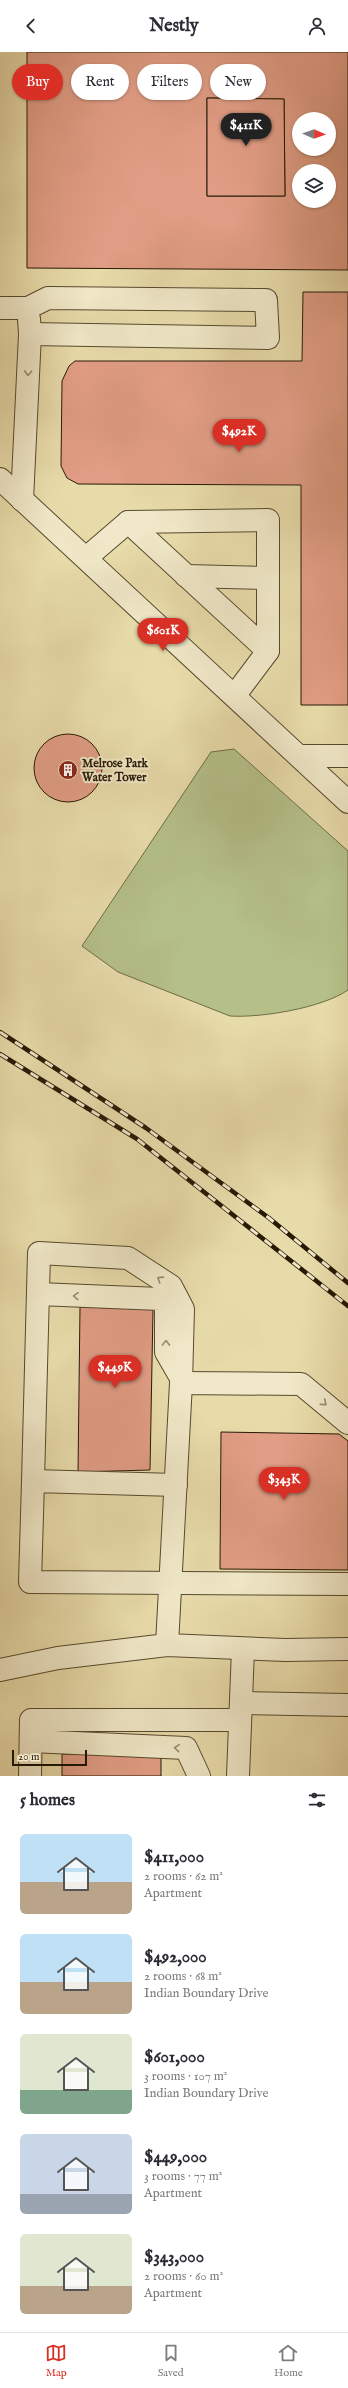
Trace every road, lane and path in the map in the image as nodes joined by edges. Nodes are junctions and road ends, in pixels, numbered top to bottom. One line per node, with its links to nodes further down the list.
1 (0, 308): 2 (street)
2 (28, 308): 3 (street); 3 (street)
3 (30, 334): 5 (street, one-way to 5)
4 (0, 479): 5 (street)
5 (22, 500): 7 (street)
6 (128, 522): 7 (street); 8 (street); 9 (street)
7 (86, 558): 11 (street)
8 (186, 576): 9 (street); 10 (street)
9 (268, 578): 10 (street)
10 (268, 651): 11 (street)
11 (235, 695): 12 (street)
12 (300, 756): 13 (street); 14 (street)
13 (348, 756)
14 (348, 802)
15 (38, 1294): 16 (street, one-way to 15); 16 (street, one-way to 15); 18 (street)
16 (181, 1380): 17 (street, one-way to 17); 19 (street)
17 (348, 1423)
18 (33, 1481): 19 (street); 20 (street)
19 (176, 1485): 20 (street)
20 (171, 1584): 21 (street); 22 (street)
21 (348, 1584)
22 (167, 1645): 23 (street); 25 (street)
23 (243, 1649): 24 (street); 27 (street)
24 (348, 1649)
25 (0, 1670)
26 (348, 1705): 27 (street)
27 (241, 1711): 28 (street); 31 (street)
28 (31, 1740): 29 (street); 30 (street, one-way to 28)
29 (30, 1776)
30 (199, 1776)
31 (238, 1776)

